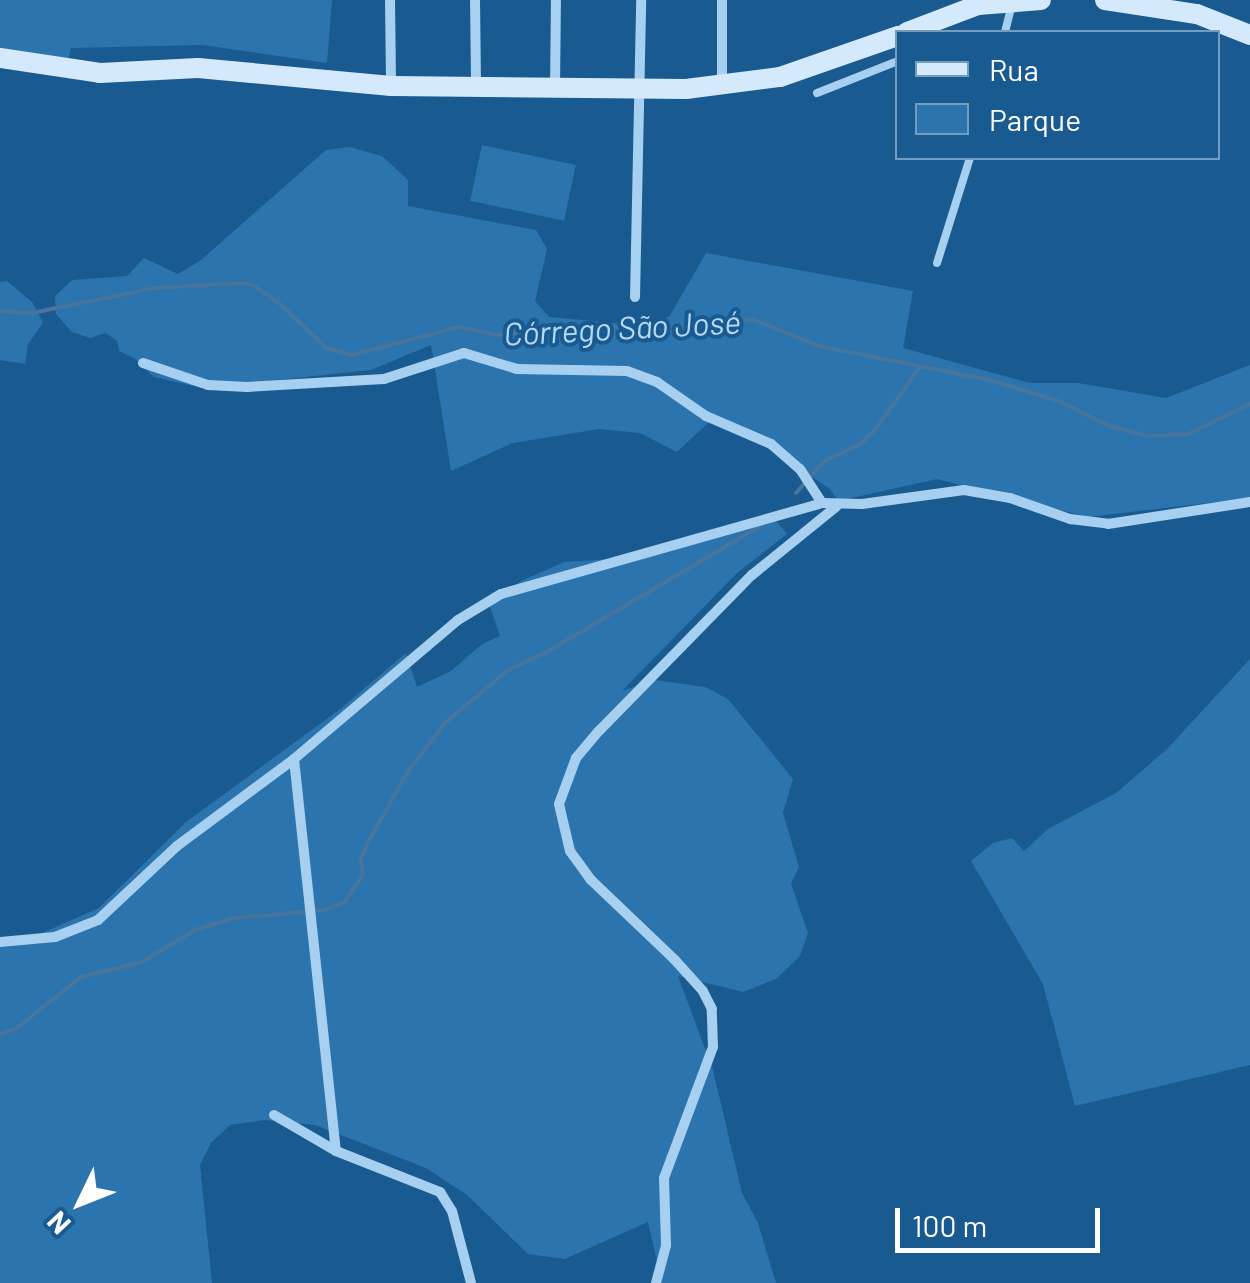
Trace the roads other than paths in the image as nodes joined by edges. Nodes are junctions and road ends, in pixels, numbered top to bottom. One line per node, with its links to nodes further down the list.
1 (390, 0): 17 (street)
2 (475, 0): 18 (street)
3 (556, 0): 20 (street)
4 (641, 0): 21 (street)
5 (722, 0): 19 (street)
6 (1041, 0): 8 (street)
7 (1105, 0): 13 (street)
8 (1013, 1): 9 (street); 12 (lane)
9 (949, 14): 10 (street); 11 (lane)
10 (912, 30)
11 (934, 30)
12 (1006, 30)
13 (1250, 35)
14 (895, 37): 19 (street)
15 (0, 58): 17 (street)
16 (895, 62): 22 (lane)
17 (391, 86): 18 (street)
18 (476, 86): 20 (street)
19 (722, 87): 21 (street)
20 (555, 89): 21 (street)
21 (639, 90): 25 (street)
22 (817, 93)
23 (969, 160): 24 (lane)
24 (936, 263)
25 (634, 298)
26 (143, 363): 28 (street)
27 (1250, 502): 29 (street)
28 (822, 503): 29 (street); 30 (street)
29 (838, 506): 35 (street)
30 (294, 759): 31 (street); 33 (street)
31 (0, 942)
32 (274, 1115): 33 (street)
33 (336, 1151): 34 (street)
34 (471, 1283)
35 (656, 1283)

